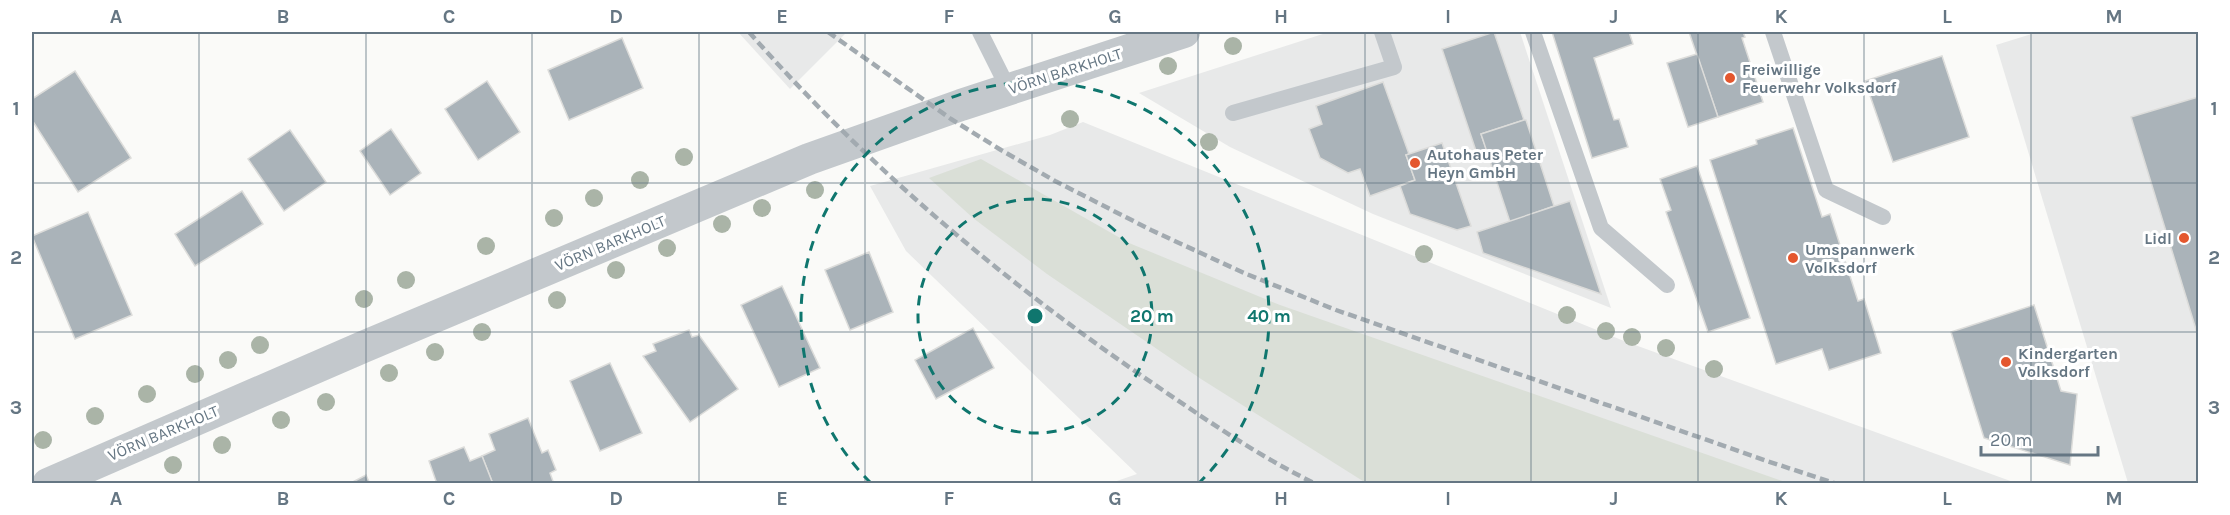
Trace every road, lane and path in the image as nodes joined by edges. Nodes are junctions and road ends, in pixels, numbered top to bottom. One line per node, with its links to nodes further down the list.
1 (980, 32): 7 (lane)
2 (1184, 32): 6 (street, VÖRN BARKHOLT)
3 (1382, 32): 8 (lane)
4 (1533, 32): 10 (lane)
5 (1773, 32): 9 (lane)
6 (1123, 41): 7 (street, VÖRN BARKHOLT)
7 (1009, 90): 11 (street, VÖRN BARKHOLT)
8 (1233, 112)
9 (1882, 217)
10 (1667, 285)
11 (48, 483)

